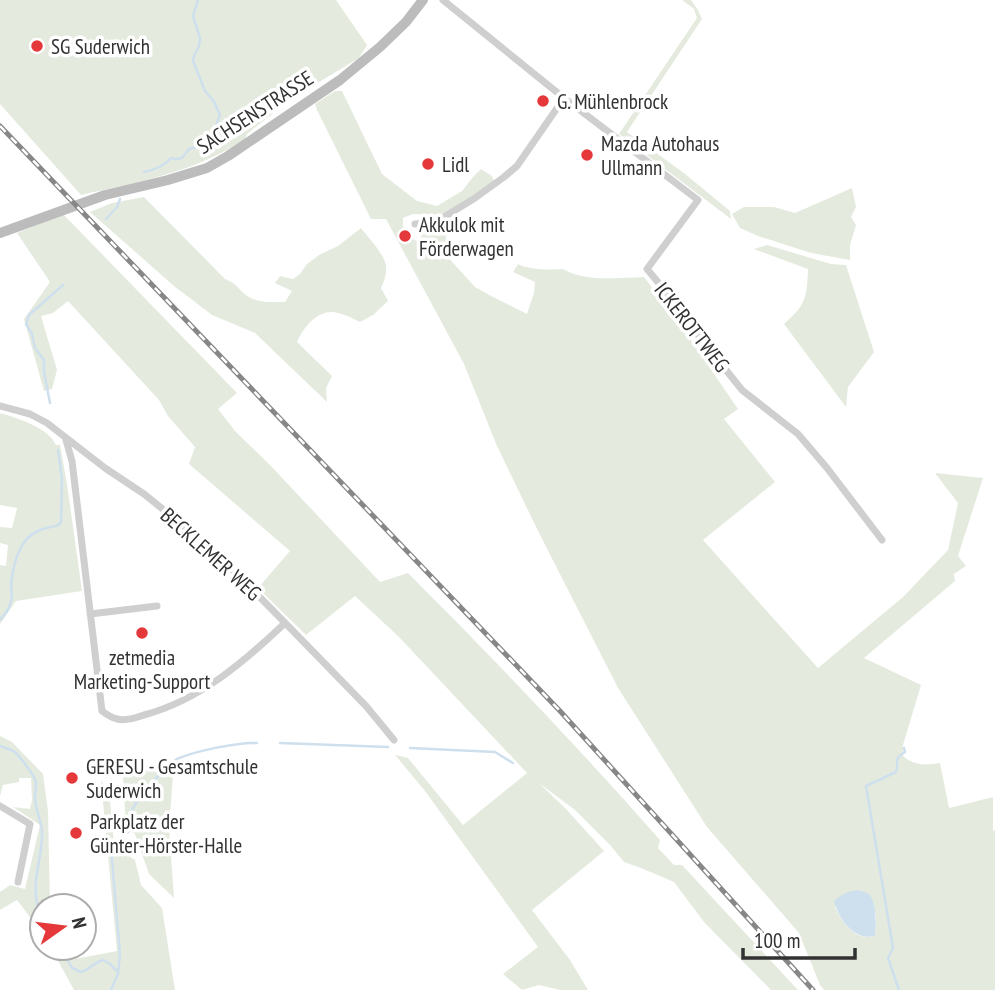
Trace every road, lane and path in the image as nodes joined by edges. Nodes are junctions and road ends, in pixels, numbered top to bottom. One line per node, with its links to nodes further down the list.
1 (423, 0): 5 (street, SACHSENSTRASSE)
2 (443, 0): 3 (street, ICKEROTTWEG)
3 (564, 98): 4 (street); 8 (street, ICKEROTTWEG)
4 (415, 224)
5 (0, 233)
6 (0, 406): 7 (street, BECKLEMER WEG)
7 (66, 439): 10 (street); 11 (street, BECKLEMER WEG)
8 (882, 540)
9 (157, 606): 10 (street)
10 (90, 614): 11 (street)
11 (285, 623): 12 (street, BECKLEMER WEG)
12 (394, 740)
13 (0, 806): 14 (street)
14 (19, 882)

